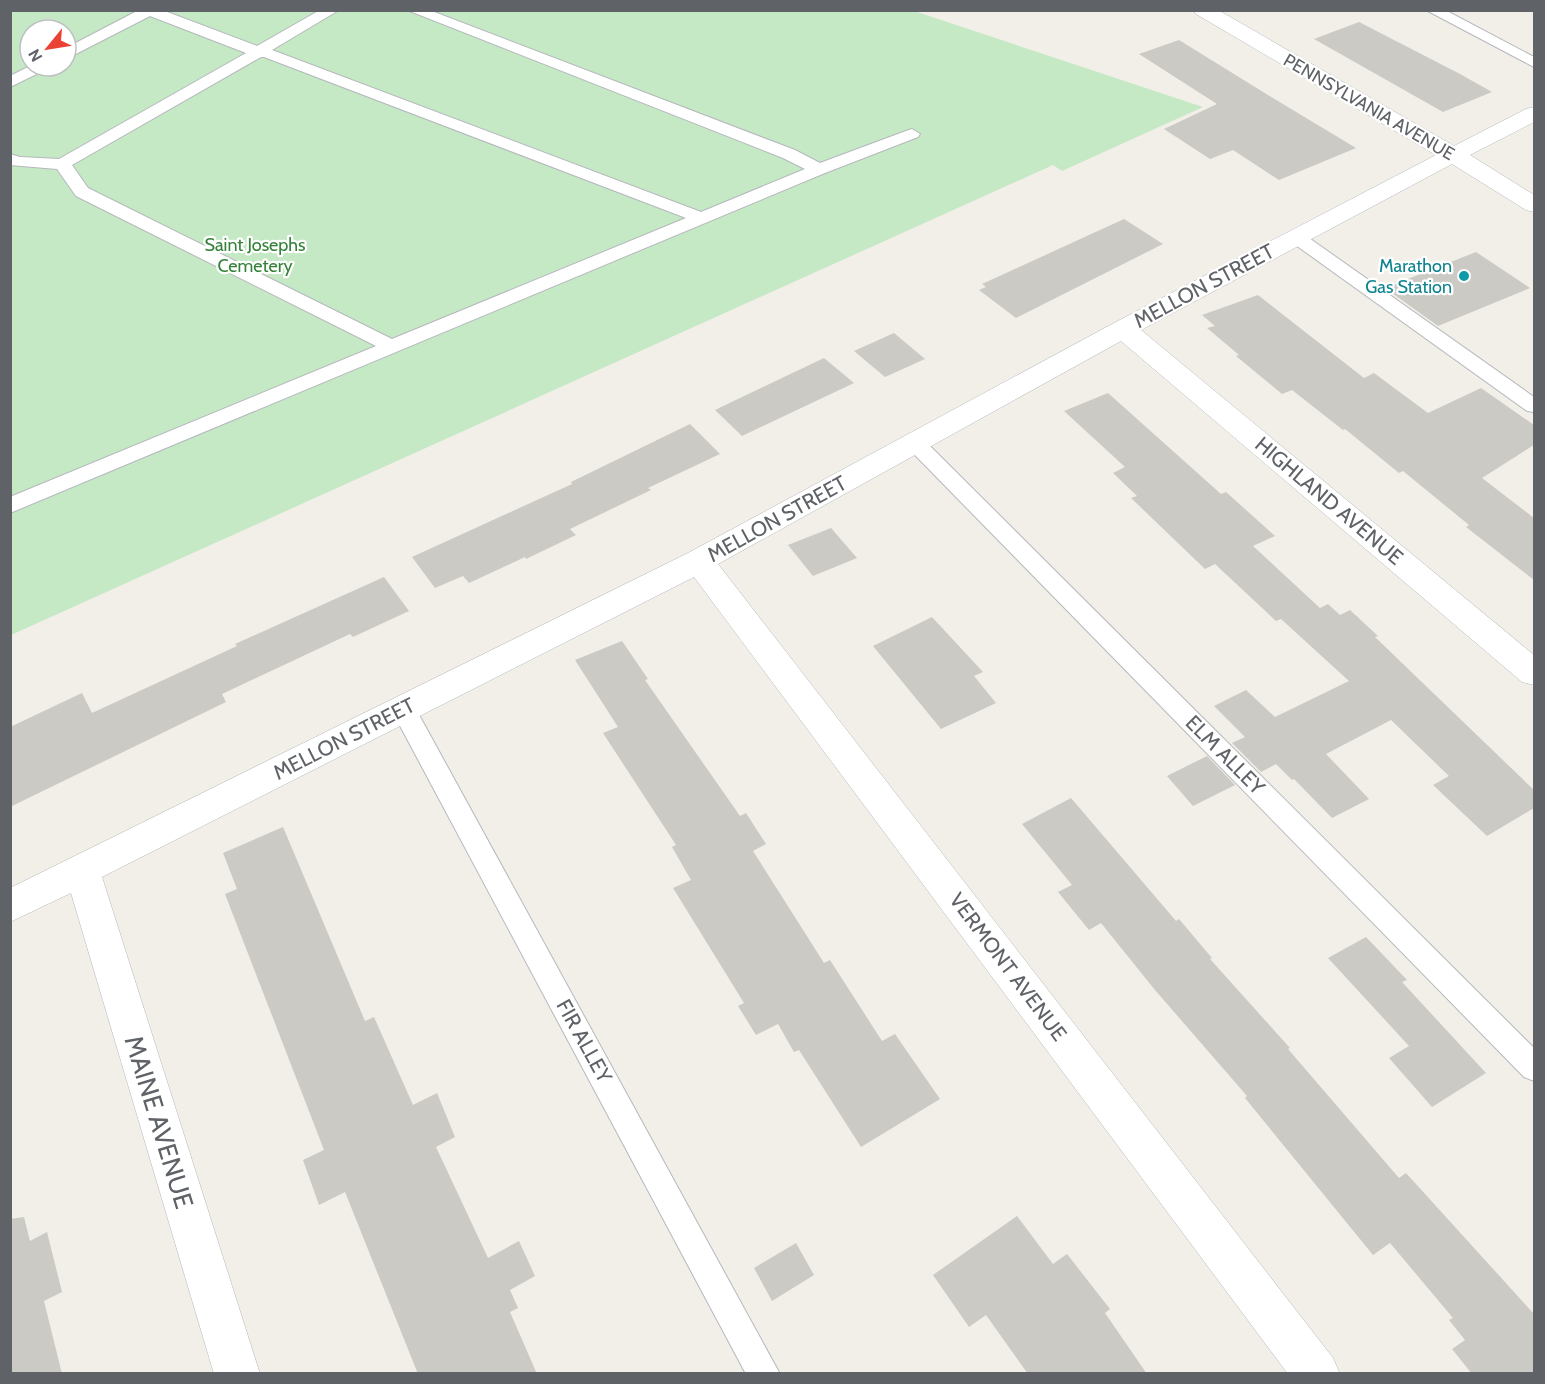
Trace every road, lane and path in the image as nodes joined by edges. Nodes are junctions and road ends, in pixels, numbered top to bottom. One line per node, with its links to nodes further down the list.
1 (332, 10): 7 (lane)
2 (414, 10): 14 (lane)
3 (1203, 10): 11 (street, PENNSYLVANIA AVENUE)
4 (1433, 10): 8 (lane)
5 (151, 11): 6 (lane); 7 (lane)
6 (78, 48)
7 (260, 51): 13 (lane); 16 (lane)
8 (1534, 63)
9 (1534, 114): 11 (street, MELLON STREET)
10 (912, 134): 14 (lane)
11 (1453, 154): 15 (street, PENNSYLVANIA AVENUE); 17 (street, MELLON STREET)
12 (10, 159): 13 (lane)
13 (62, 164): 19 (lane)
14 (819, 169): 16 (lane)
15 (1534, 205)
16 (701, 218): 19 (lane)
17 (1296, 237): 18 (street, MELLON STREET); 20 (lane)
18 (1123, 329): 21 (street, MELLON STREET); 24 (street, HIGHLAND AVENUE)
19 (392, 347): 22 (lane)
20 (1534, 406)
21 (915, 443): 23 (street, MELLON STREET); 28 (lane, ELM ALLEY)
22 (10, 506)
23 (699, 561): 25 (street, MELLON STREET); 31 (street, VERMONT AVENUE)
24 (1534, 673)
25 (403, 710): 26 (street, MELLON STREET); 30 (lane, FIR ALLEY)
26 (82, 870): 27 (street, MELLON STREET); 29 (street, MAINE AVENUE)
27 (10, 906)
28 (1534, 1068)
29 (237, 1374)
30 (764, 1374)
31 (1317, 1374)

